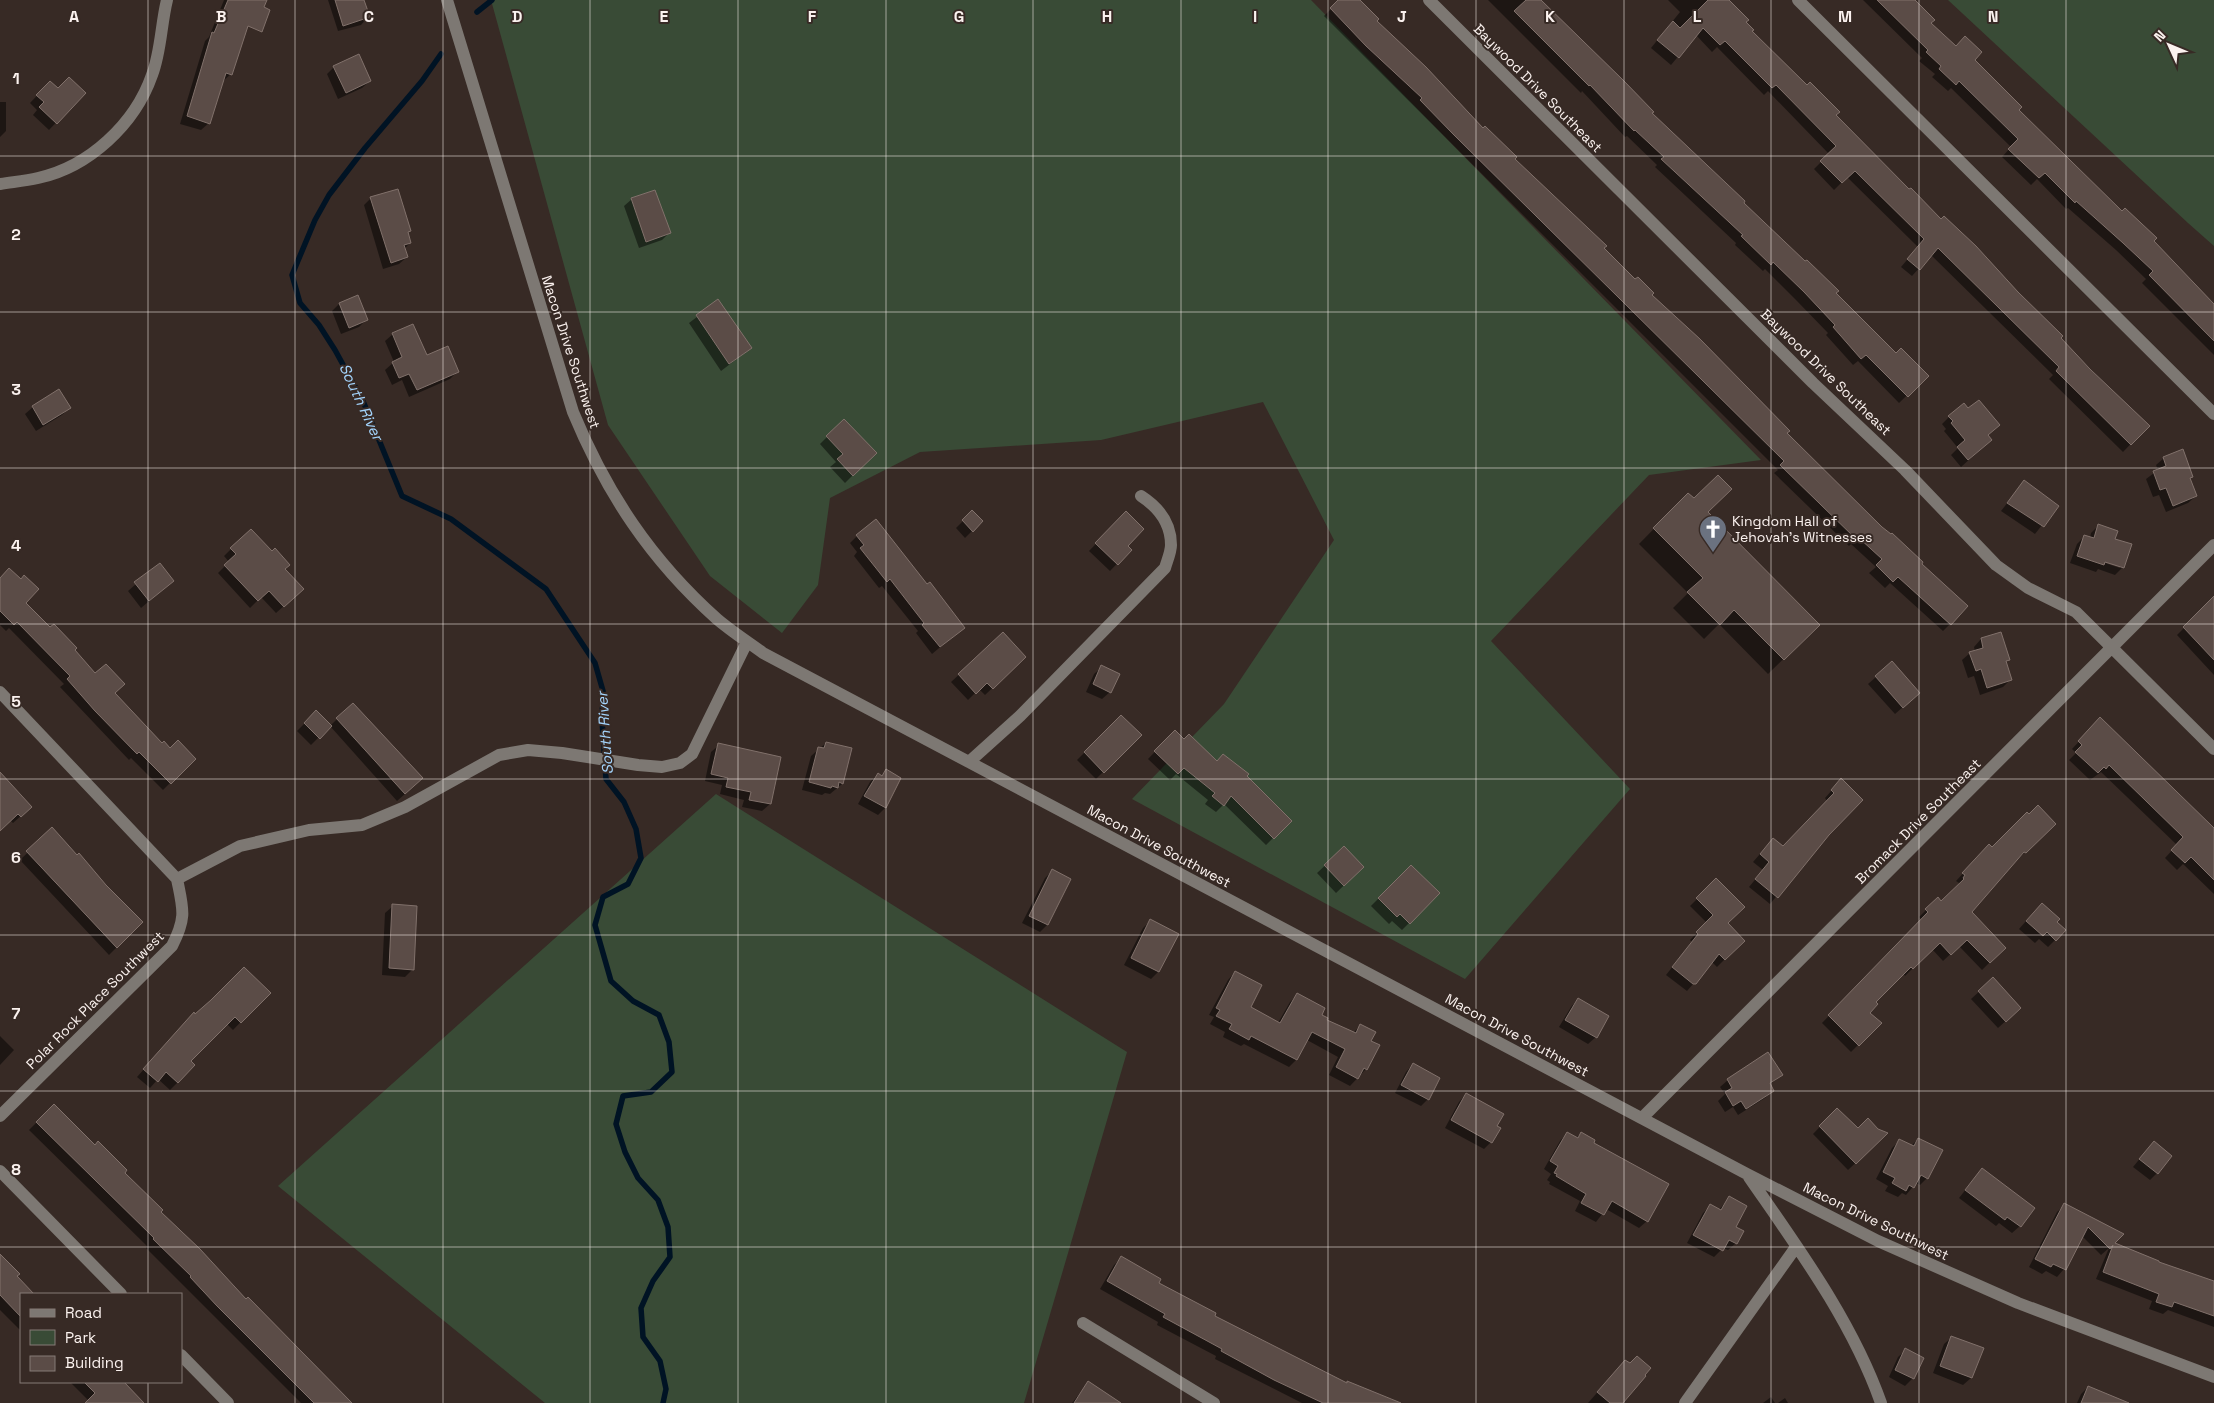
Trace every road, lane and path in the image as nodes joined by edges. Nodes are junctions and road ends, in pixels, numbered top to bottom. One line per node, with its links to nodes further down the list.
1 (167, 0): 5 (street)
2 (446, 0): 9 (street, Macon Drive Southwest)
3 (1429, 0): 10 (street, Baywood Drive Southeast)
4 (1798, 0): 6 (street)
5 (0, 184)
6 (2214, 414)
7 (1140, 496): 13 (street)
8 (2214, 545): 10 (street, Bromack Drive Southeast)
9 (747, 642): 13 (street, Macon Drive Southwest); 14 (street)
10 (2111, 648): 12 (street, Baywood Drive Southeast); 16 (street, Bromack Drive Southeast)
11 (0, 692): 14 (street)
12 (2214, 749)
13 (969, 762): 16 (street, Macon Drive Southwest)
14 (177, 879): 15 (street, Polar Rock Place Southwest)
15 (0, 1116)
16 (1642, 1118): 18 (street, Macon Drive Southwest)
17 (0, 1171): 20 (street)
18 (1747, 1174): 19 (street); 23 (street, Macon Drive Southwest)
19 (1796, 1247): 26 (street); 27 (street)
20 (120, 1293)
21 (1083, 1323): 25 (street)
22 (182, 1356): 24 (street)
23 (2214, 1377)
24 (228, 1403)
25 (1214, 1403)
26 (1685, 1403)
27 (1881, 1403)

